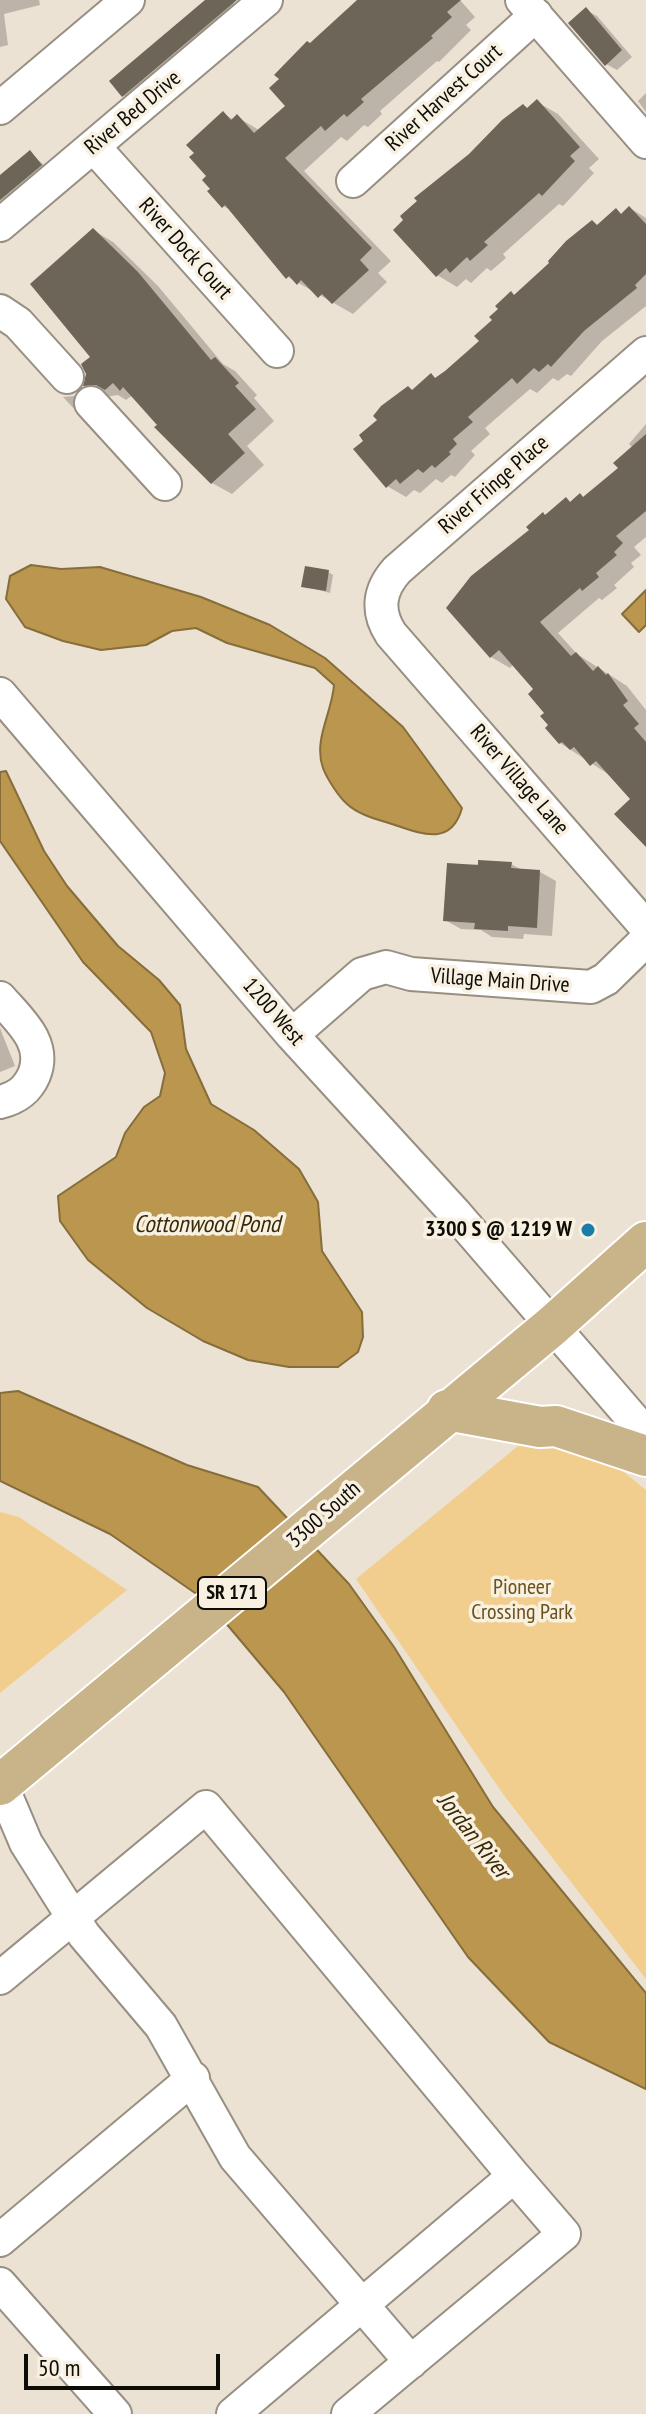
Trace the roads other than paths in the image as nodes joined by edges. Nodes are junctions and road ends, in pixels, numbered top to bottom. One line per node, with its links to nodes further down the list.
1 (128, 0): 4 (street)
2 (266, 0): 6 (street, River Bed Drive)
3 (529, 8): 5 (street); 7 (street, River Harvest Court)
4 (0, 108)
5 (646, 142)
6 (94, 147): 8 (street, River Bed Drive); 10 (street, River Dock Court)
7 (353, 181)
8 (0, 225)
9 (0, 311): 12 (street)
10 (277, 351)
11 (646, 353): 15 (street, River Fringe Place)
12 (67, 377)
13 (91, 403): 14 (street)
14 (165, 484)
15 (391, 634): 17 (street, River Village Lane)
16 (0, 694): 20 (street, 1200 West)
17 (646, 927)
18 (646, 940): 20 (street, Village Main Drive)
19 (0, 998): 21 (street)
20 (292, 1035): 23 (street, 1200 West)
21 (0, 1102)
22 (646, 1242): 23 (main road, 3300 South / SR 171)
23 (552, 1326): 24 (main road, 3300 South / SR 171); 25 (street, 1200 West)
24 (447, 1410): 26 (main road); 27 (main road, 3300 South / SR 171)
25 (646, 1434)
26 (646, 1456)
27 (0, 1784): 28 (street)
28 (73, 1916): 29 (street); 30 (street); 31 (street)
29 (0, 1978)
30 (193, 2078): 32 (street); 34 (street)
31 (514, 2176): 34 (street); 35 (street)
32 (0, 2240)
33 (0, 2284): 36 (street)
34 (362, 2304): 35 (street); 37 (street)
35 (411, 2362): 38 (street)
36 (115, 2414)
37 (233, 2414)
38 (348, 2414)

